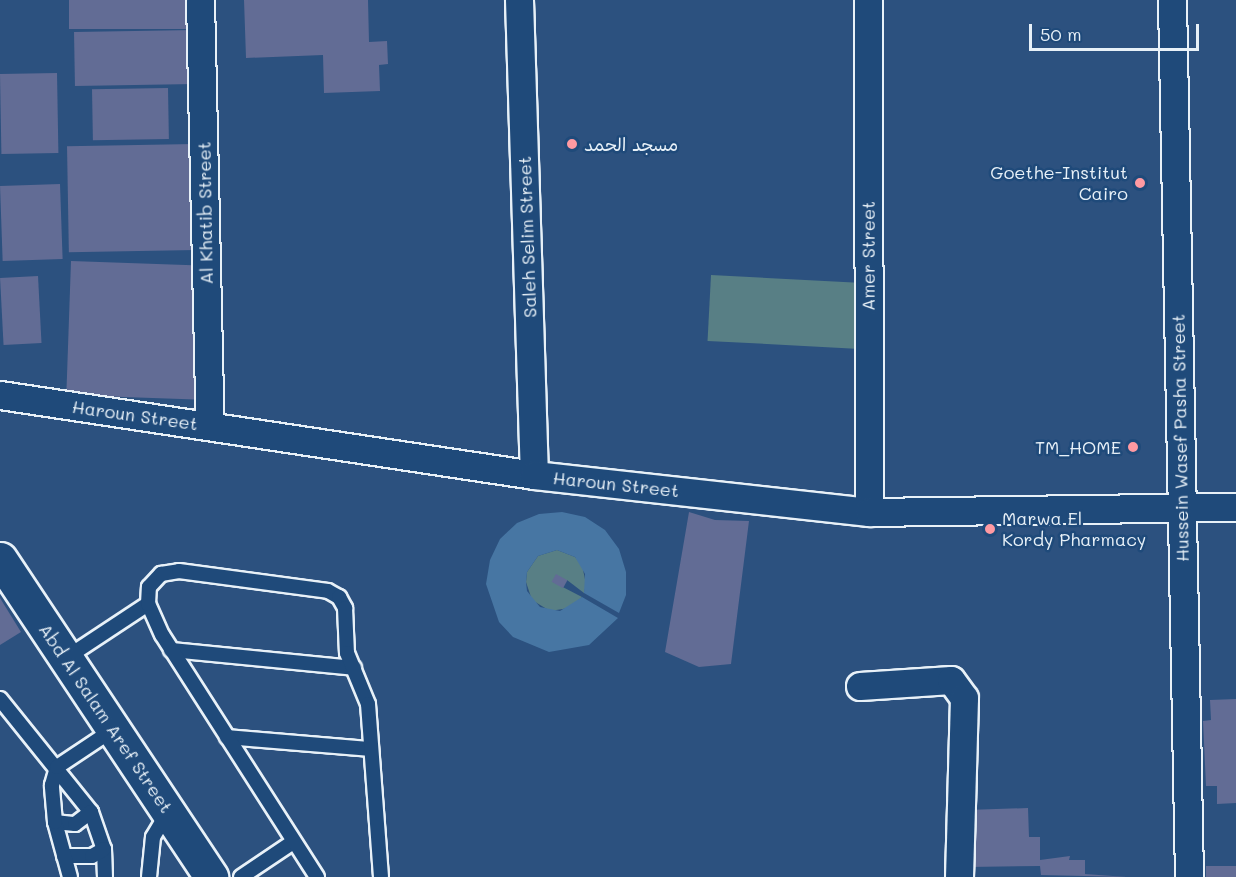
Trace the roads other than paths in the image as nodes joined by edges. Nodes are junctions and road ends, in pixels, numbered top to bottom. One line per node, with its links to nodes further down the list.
1 (200, 0): 6 (street, Al Khatib Street)
2 (519, 0): 7 (street, Saleh Selim Street)
3 (868, 0): 10 (street, Amer Street)
4 (1172, 0): 8 (street, Hussein Wasef Pasha Street)
5 (0, 395): 6 (street, Haroun Street)
6 (210, 426): 7 (street, Haroun Street)
7 (534, 475): 10 (street, Haroun Street)
8 (1182, 506): 9 (street, Haroun Street); 10 (street, Haroun Street); 36 (street, Hussein Wasef Pasha Street)
9 (1236, 507)
10 (869, 512)
11 (0, 559): 14 (main road, Abd Al Salam Aref Street)
12 (148, 604): 13 (lane); 14 (lane); 15 (lane)
13 (171, 650): 15 (lane); 19 (lane)
14 (66, 658): 18 (main road, Abd Al Salam Aref Street)
15 (354, 668): 20 (lane)
16 (860, 687): 35 (street)
17 (0, 699): 21 (lane)
18 (114, 729): 21 (lane); 23 (main road, Abd Al Salam Aref Street)
19 (227, 737): 20 (lane); 25 (lane)
20 (371, 749): 34 (lane)
21 (57, 767): 22 (lane); 24 (lane)
22 (91, 812): 24 (lane); 26 (lane)
23 (168, 812): 30 (lane); 31 (main road, Abd Al Salam Aref Street)
24 (55, 822): 27 (lane)
25 (293, 842): 32 (lane); 33 (lane)
26 (104, 849): 27 (lane); 29 (lane)
27 (64, 856): 28 (lane)
28 (70, 877)
29 (105, 877)
30 (149, 877)
31 (211, 877)
32 (242, 877)
33 (317, 877)
34 (381, 877)
35 (959, 877)
36 (1189, 877)

